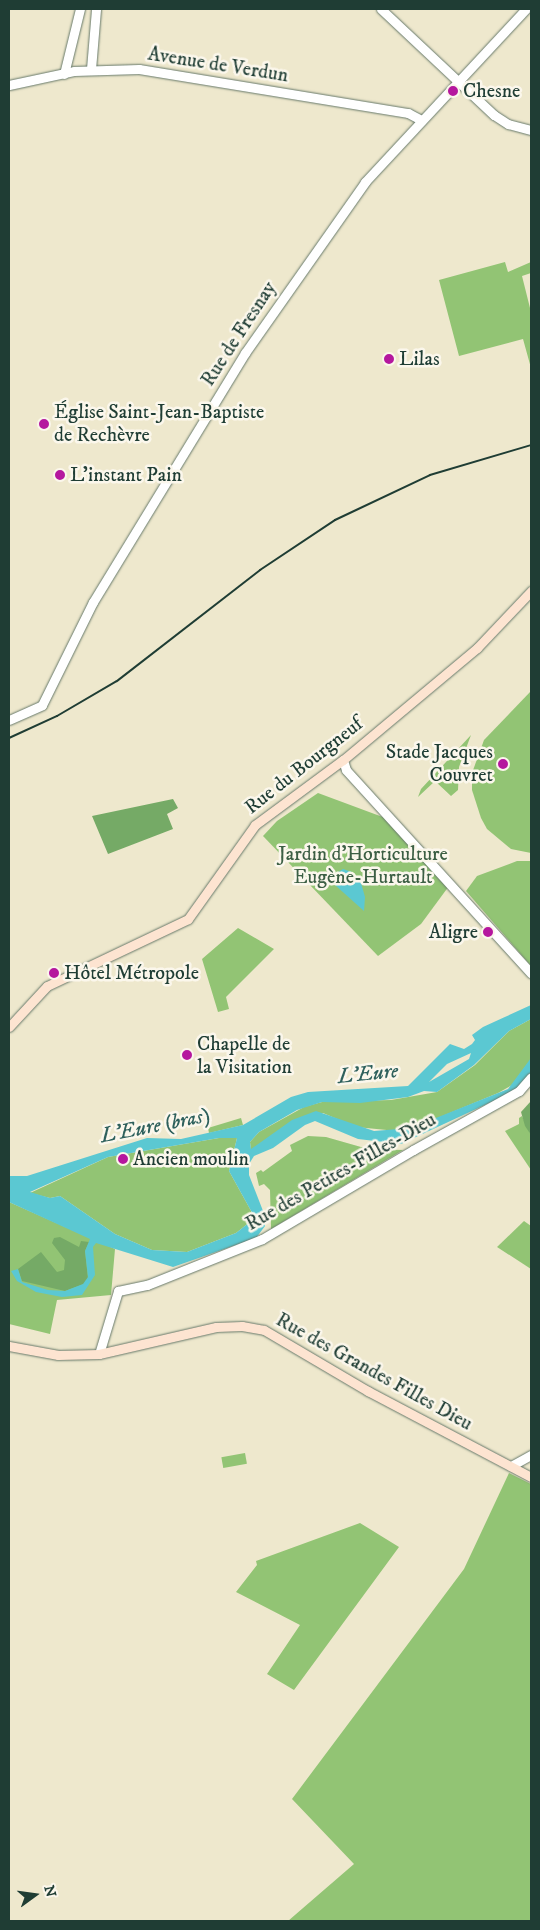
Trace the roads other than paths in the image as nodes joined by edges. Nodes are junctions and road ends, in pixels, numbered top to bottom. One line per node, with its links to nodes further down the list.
1 (80, 9): 6 (street)
2 (96, 9): 5 (street)
3 (381, 9): 7 (street)
4 (526, 9): 7 (street, Rue de Fresnay)
5 (91, 69): 6 (street, Avenue de Verdun); 9 (street, Avenue de Verdun)
6 (64, 74): 8 (street, Avenue de Verdun)
7 (457, 81): 9 (street, Rue de Fresnay); 10 (street)
8 (9, 85)
9 (421, 120): 12 (street, Rue de Fresnay)
10 (531, 130)
11 (531, 591): 13 (main road, Rue du Bourgneuf)
12 (9, 720)
13 (343, 760): 14 (street); 15 (main road, Rue du Bourgneuf)
14 (531, 973)
15 (9, 1027)
16 (531, 1077): 18 (street, Rue des Petites-Filles-Dieu)
17 (9, 1346): 18 (main road, Rue des Grandes Filles Dieu)
18 (99, 1354): 20 (main road, Rue des Grandes Filles Dieu)
19 (531, 1455): 20 (street)
20 (511, 1466): 21 (main road, Rue des Grandes Filles Dieu)
21 (531, 1476)

